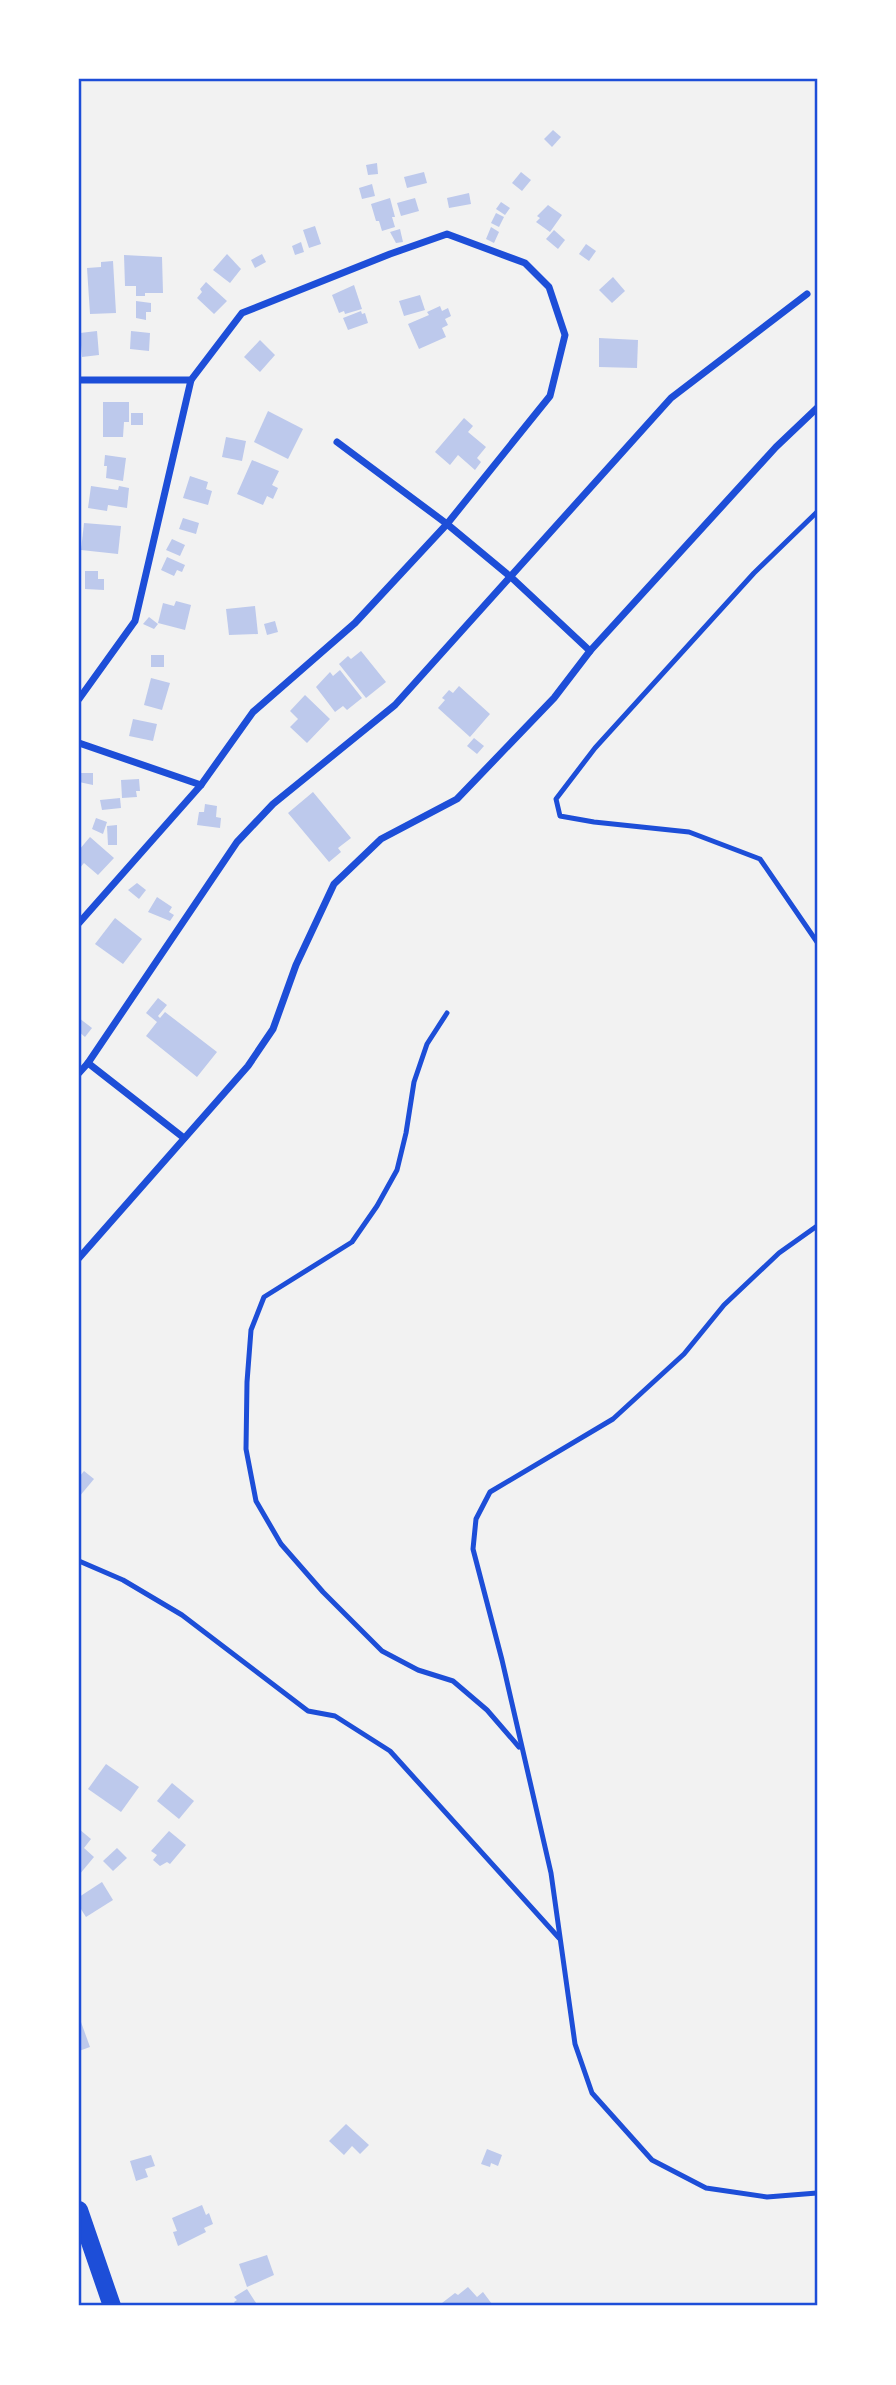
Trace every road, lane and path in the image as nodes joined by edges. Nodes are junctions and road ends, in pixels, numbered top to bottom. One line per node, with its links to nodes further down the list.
1 (807, 294): 8 (street)
2 (79, 380): 3 (street)
3 (191, 380): 7 (street); 10 (street)
4 (817, 408): 9 (street)
5 (337, 442): 7 (street)
6 (817, 512): 14 (lane)
7 (447, 524): 8 (street); 12 (street)
8 (512, 578): 9 (street); 16 (street)
9 (590, 651): 18 (street)
10 (79, 699)
11 (79, 743): 12 (street)
12 (201, 785): 13 (street)
13 (79, 923)
14 (817, 942)
15 (447, 1013): 22 (lane)
16 (88, 1063): 17 (street); 18 (street)
17 (79, 1073)
18 (184, 1138): 20 (street)
19 (817, 1226): 22 (lane)
20 (79, 1258)
21 (79, 1561): 23 (lane)
22 (521, 1749): 23 (lane)
23 (559, 1938): 24 (lane)
24 (817, 2194)
25 (79, 2210): 26 (main road)
26 (112, 2306)

